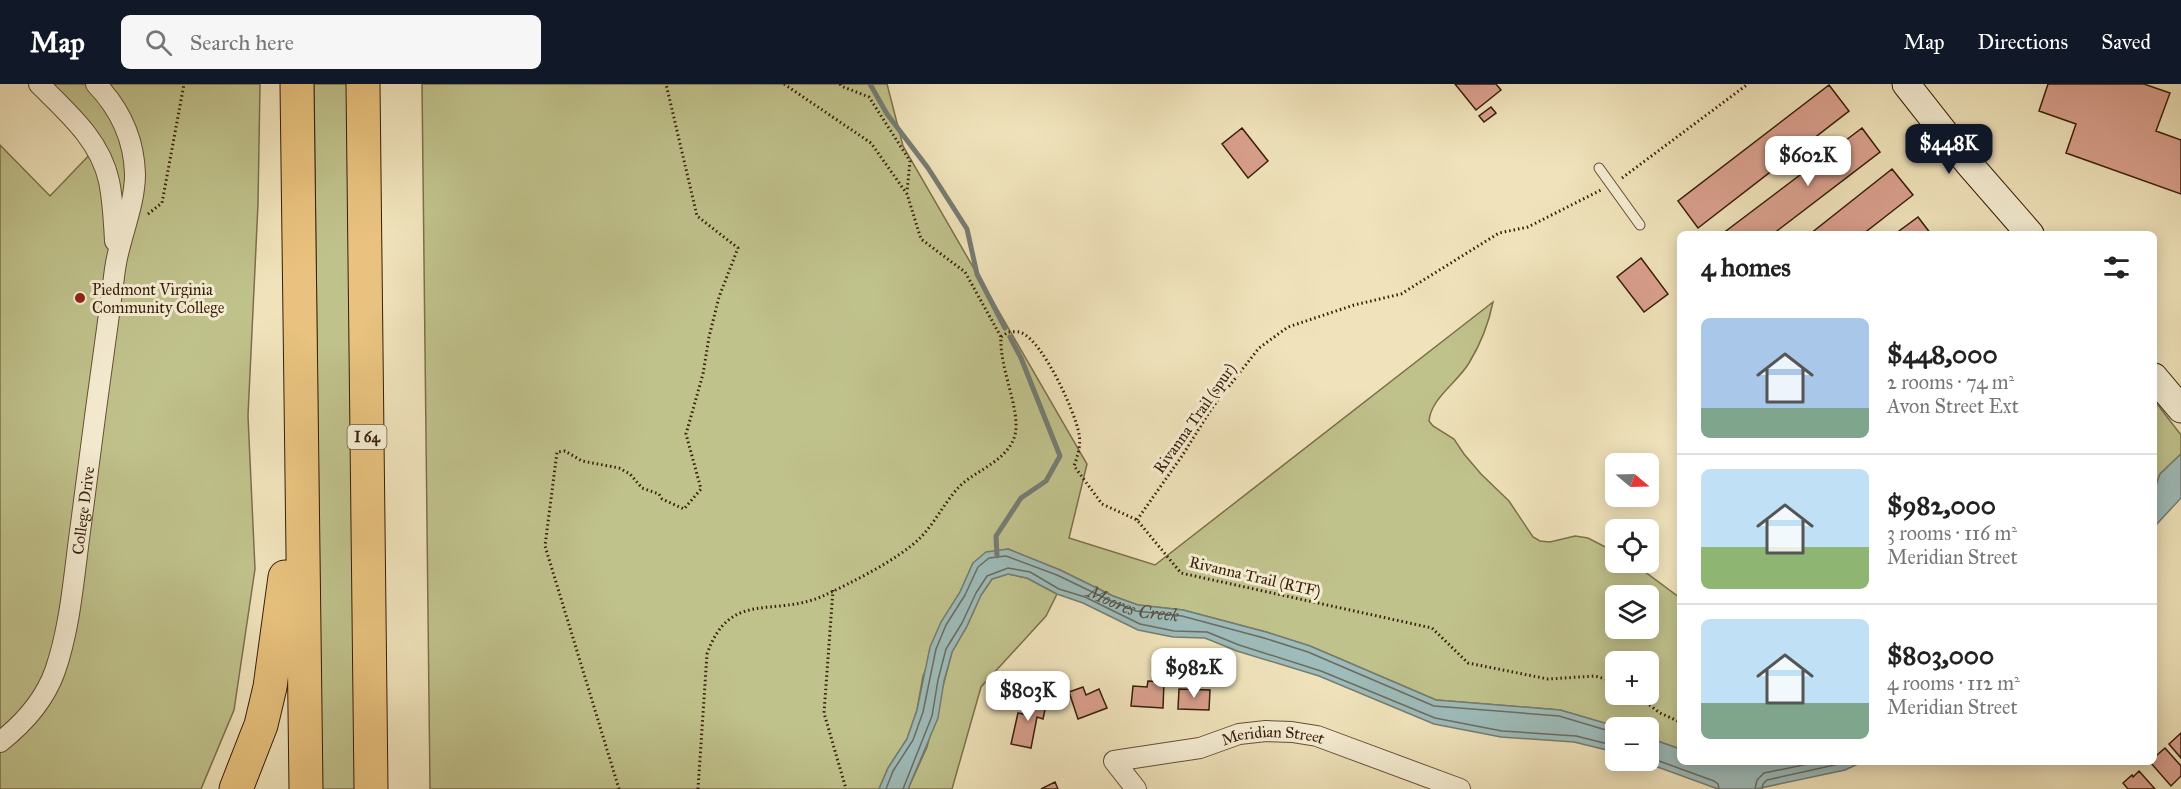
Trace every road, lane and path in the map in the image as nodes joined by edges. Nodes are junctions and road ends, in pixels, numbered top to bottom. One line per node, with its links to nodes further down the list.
1 (39, 84): 17 (street, College Drive)
2 (96, 84): 14 (street, College Drive)
3 (184, 84): 14 (path)
4 (297, 84): 21 (highway)
5 (363, 84): 30 (highway, I 64)
6 (666, 84): 31 (path)
7 (784, 84): 13 (path)
8 (840, 84): 13 (path)
9 (1748, 84): 12 (path, Rivanna Trail (spur))
10 (1906, 84): 16 (main road)
11 (1599, 168): 12 (lane)
12 (1610, 185): 15 (lane); 22 (path, Rivanna Trail (spur))
13 (907, 194): 18 (path)
14 (127, 219): 17 (street, College Drive)
15 (1640, 225)
16 (2027, 231)
17 (117, 259): 27 (street, College Drive)
18 (1001, 337): 22 (path, Rivanna Trail (RTF)); 23 (path)
19 (2157, 382): 20 (main road)
20 (2178, 406)
21 (302, 483): 28 (highway); 29 (highway)
22 (1137, 520): 24 (path, Rivanna Trail (RTF))
23 (833, 590): 32 (path); 33 (path)
24 (1605, 679)
25 (1649, 705): 26 (path)
26 (1677, 721)
27 (0, 742)
28 (236, 789)
29 (306, 789)
30 (371, 789)
31 (619, 789)
32 (698, 789)
33 (846, 789)
34 (1136, 789): 35 (street, Meridian Street)
35 (1460, 789)

